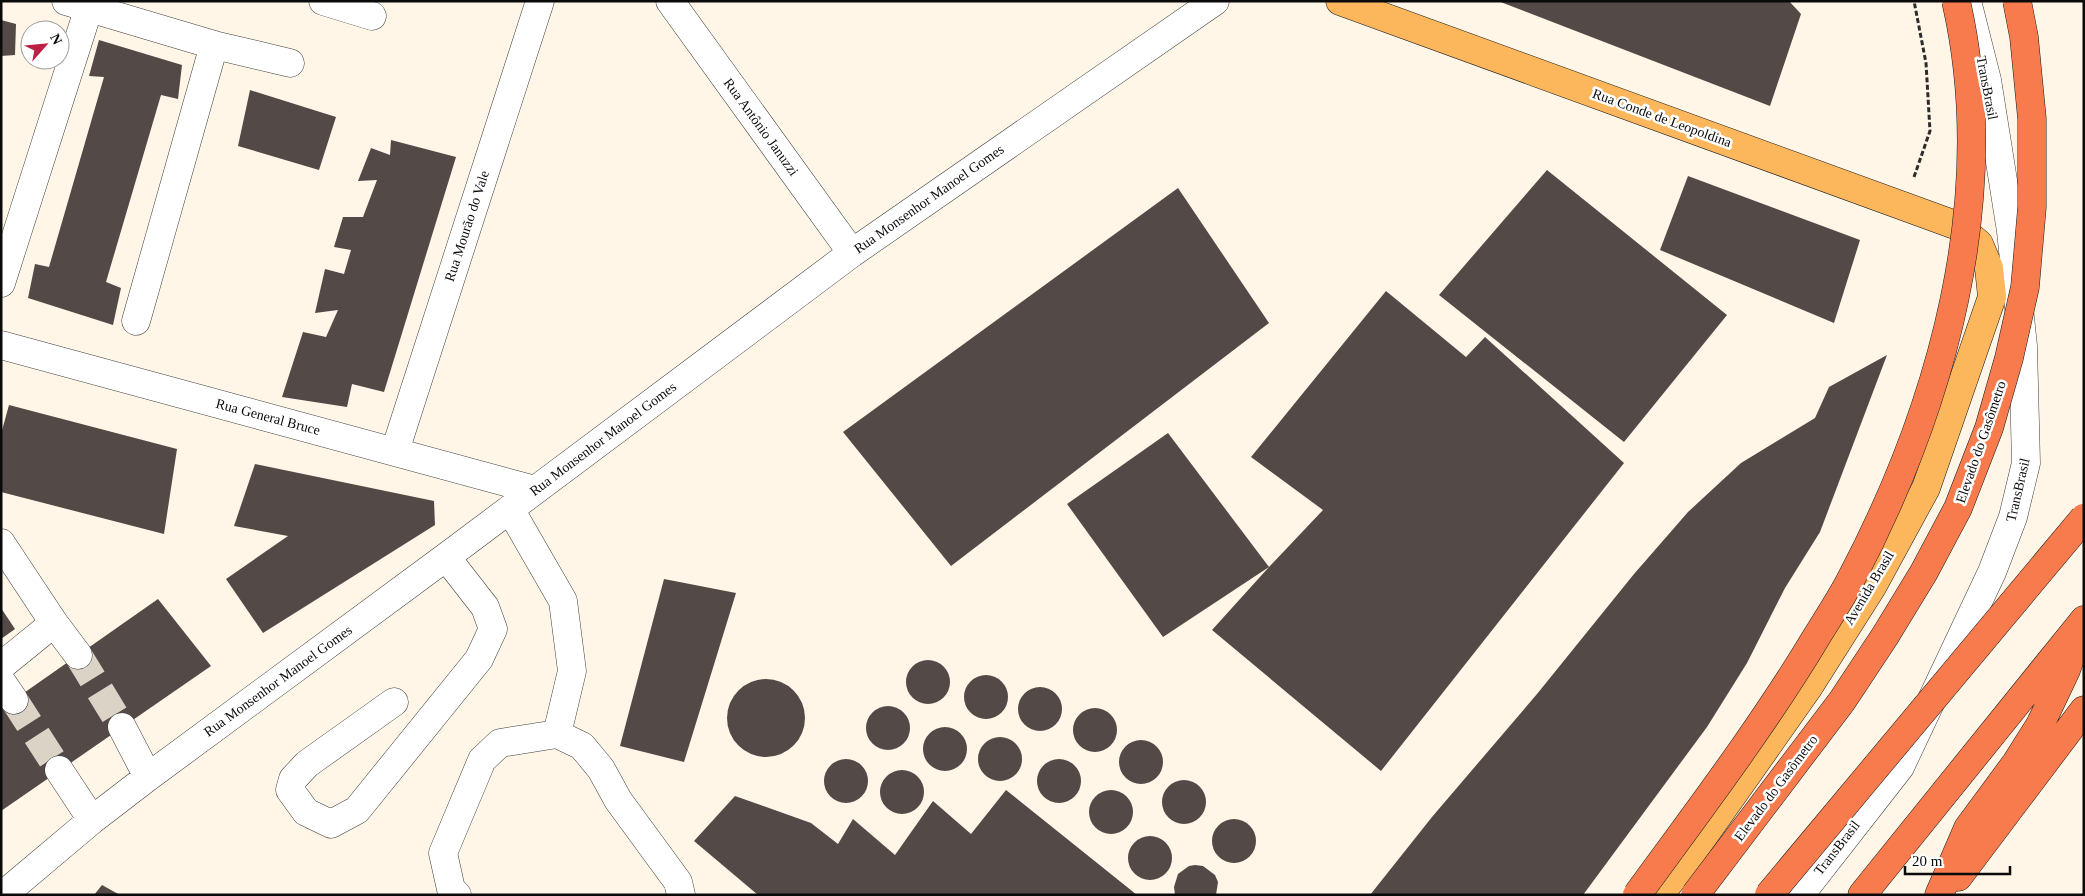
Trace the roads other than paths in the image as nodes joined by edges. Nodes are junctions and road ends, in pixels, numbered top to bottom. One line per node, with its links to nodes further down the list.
1 (323, 1): 10 (street)
2 (540, 1): 20 (street, Rua Mourão do Vale)
3 (670, 1): 15 (street, Rua Antônio Januzzi)
4 (1215, 1): 15 (street, Rua Monsenhor Manoel Gomes)
5 (1340, 1): 14 (main road, Rua Conde de Leopoldina)
6 (1956, 1): 40 (highway, bridge)
7 (1967, 1): 13 (street, TransBrasil)
8 (2017, 1): 42 (highway, Elevado do Gasômetro, bridge)
9 (82, 4): 11 (street); 16 (street)
10 (372, 16)
11 (214, 45): 12 (street); 17 (street)
12 (290, 63)
13 (2011, 231): 18 (street); 44 (street, TransBrasil)
14 (1979, 244): 18 (main road, Avenida Brasil)
15 (852, 253): 21 (street, Rua Monsenhor Manoel Gomes)
16 (1, 283)
17 (136, 321)
18 (1978, 340): 41 (main road, Avenida Brasil)
19 (1, 344): 20 (street, Rua General Bruce)
20 (395, 451): 21 (street, Rua General Bruce)
21 (536, 490): 22 (street, Rua Monsenhor Manoel Gomes)
22 (510, 509): 25 (street, Rua Monsenhor Manoel Gomes); 33 (street)
23 (2084, 518): 43 (highway, bridge)
24 (1, 543): 27 (street)
25 (446, 557): 30 (street); 35 (street, Rua Monsenhor Manoel Gomes)
26 (2084, 621): 45 (highway); 46 (highway)
27 (54, 623): 28 (street); 29 (street)
28 (78, 655)
29 (1, 666)
30 (394, 702)
31 (2084, 710): 47 (highway)
32 (122, 727): 35 (street)
33 (557, 734): 38 (street); 39 (street)
34 (59, 770): 36 (street)
35 (148, 777): 36 (street, Rua Monsenhor Manoel Gomes)
36 (92, 820): 37 (street, Rua Monsenhor Manoel Gomes)
37 (3, 895)
38 (457, 895)
39 (681, 895)
40 (1637, 895)
41 (1659, 895)
42 (1695, 895)
43 (1769, 895)
44 (1800, 895)
45 (1862, 895)
46 (1939, 895)
47 (1945, 895)

